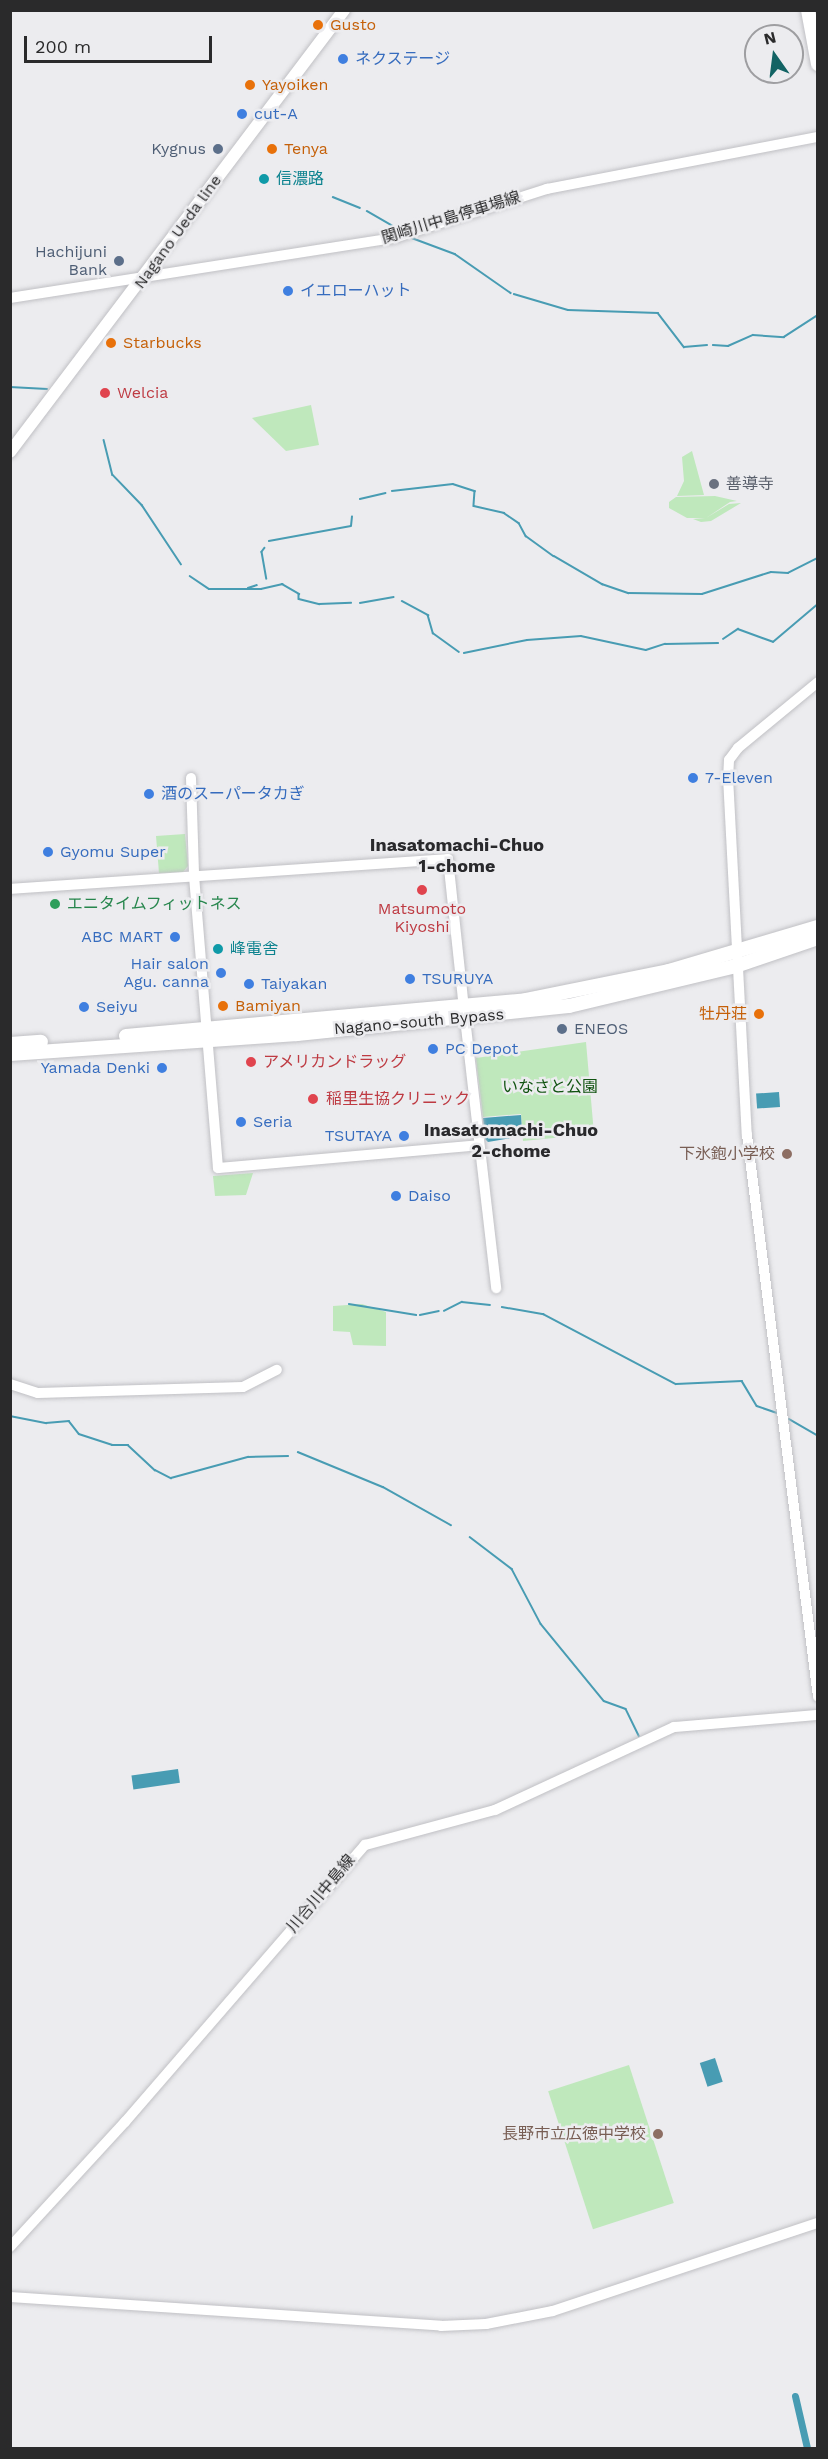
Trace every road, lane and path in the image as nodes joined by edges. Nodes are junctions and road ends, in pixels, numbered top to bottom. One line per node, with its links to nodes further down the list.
1 (344, 10): 5 (main road, Nagano Ueda line)
2 (808, 10): 3 (highway)
3 (818, 64)
4 (818, 137): 5 (street, 関崎川中島停車場線)
5 (144, 278): 6 (street, 関崎川中島停車場線); 7 (main road, Nagano Ueda line)
6 (10, 298)
7 (10, 452)
8 (818, 682): 14 (street)
9 (191, 778): 10 (street)
10 (194, 876): 11 (street); 15 (street); 17 (street)
11 (10, 889)
12 (818, 927): 14 (highway, Nagano-south Bypass)
13 (818, 938): 14 (highway, Nagano-south Bypass)
14 (736, 960): 17 (highway, Nagano-south Bypass); 24 (street)
15 (464, 999)
16 (466, 1027): 20 (street)
17 (207, 1035): 18 (highway, Nagano-south Bypass); 19 (highway, Nagano-south Bypass); 20 (street)
18 (10, 1044)
19 (10, 1054)
20 (479, 1145): 21 (street)
21 (496, 1288)
22 (277, 1370): 23 (street)
23 (10, 1384)
24 (818, 1697)
25 (818, 1715): 27 (street, 川合川中島線)
26 (818, 2223): 28 (street)
27 (10, 2247)
28 (10, 2297)

